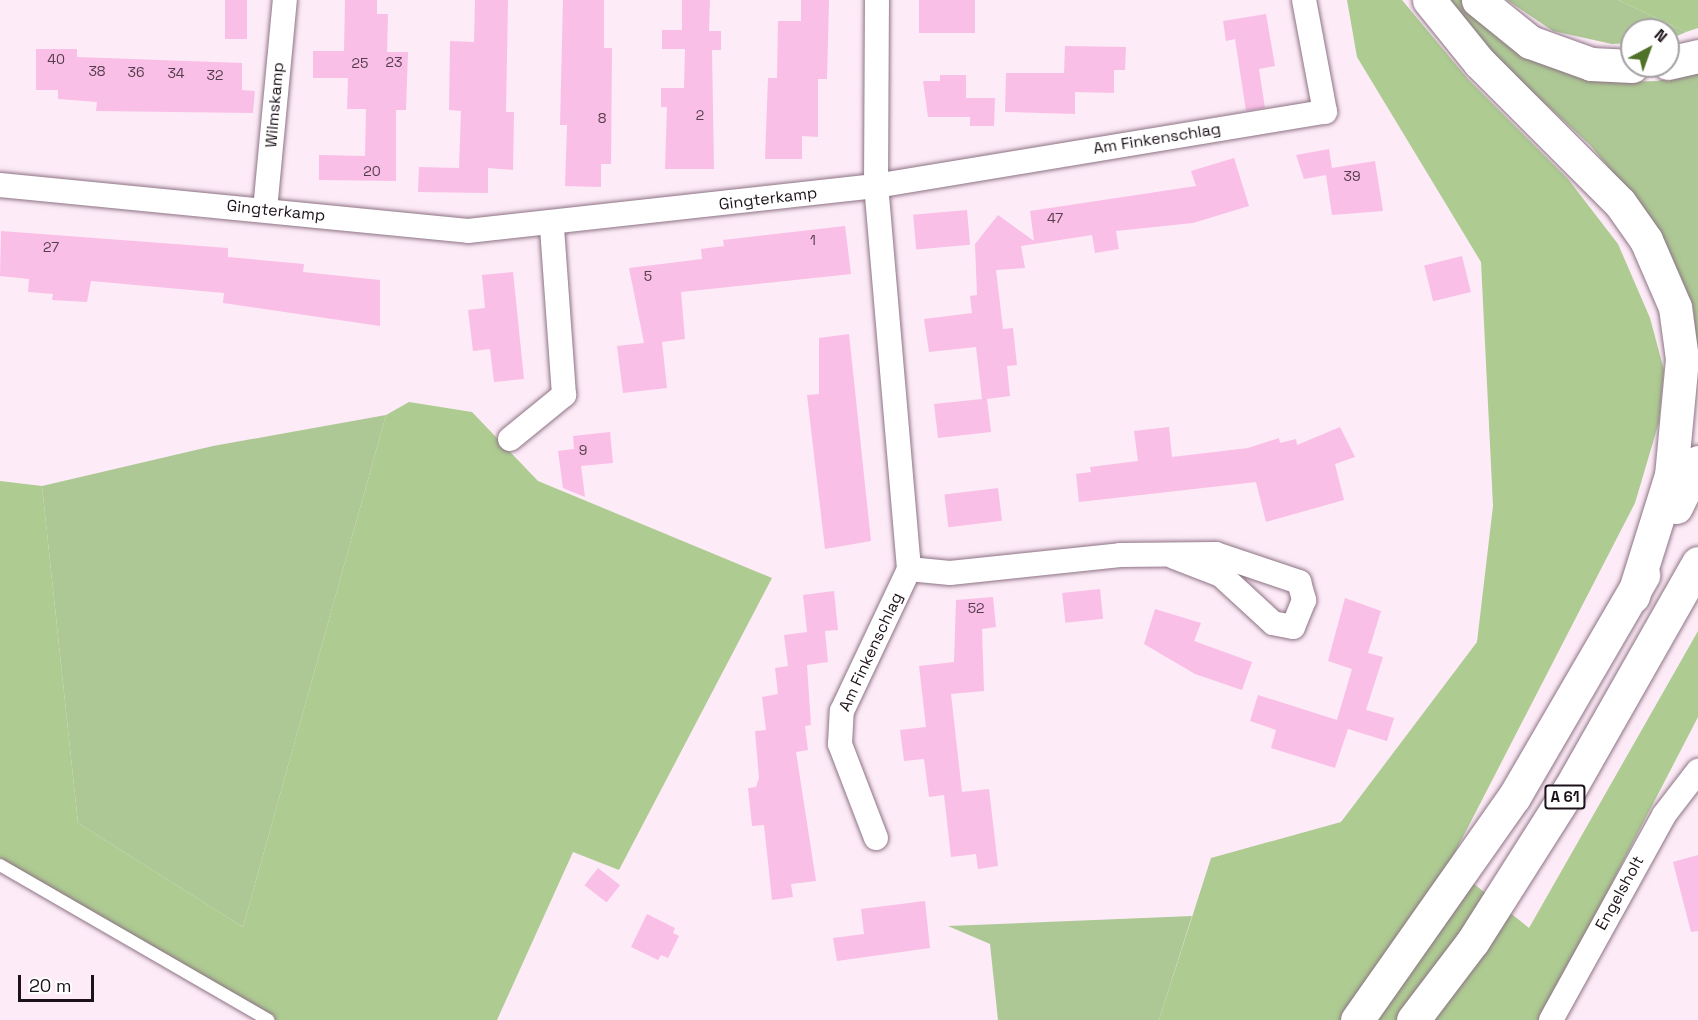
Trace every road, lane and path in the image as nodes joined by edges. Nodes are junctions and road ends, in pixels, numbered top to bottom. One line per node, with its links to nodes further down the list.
1 (285, 0): 11 (street, Wilmskamp)
2 (877, 0): 10 (street)
3 (1304, 0): 10 (street, Am Finkenschlag)
4 (1429, 0): 18 (highway)
5 (1478, 0): 8 (highway)
6 (1698, 56): 7 (highway)
7 (1680, 60)
8 (1620, 65)
9 (0, 185): 11 (street, Gingterkamp)
10 (876, 186): 12 (street, Gingterkamp); 17 (street)
11 (265, 210): 12 (street, Gingterkamp)
12 (552, 226): 13 (street)
13 (510, 439)
14 (1698, 462): 18 (highway, A 61)
15 (1174, 557): 15 (street); 17 (street)
16 (1698, 564): 24 (highway, A 61)
17 (909, 569): 20 (street, Am Finkenschlag)
18 (1633, 596): 23 (highway, A 61)
19 (1698, 771): 25 (street, Engelsholt)
20 (876, 838)
21 (0, 865): 22 (lane)
22 (267, 1020)
23 (1357, 1020)
24 (1413, 1020)
25 (1551, 1020)

